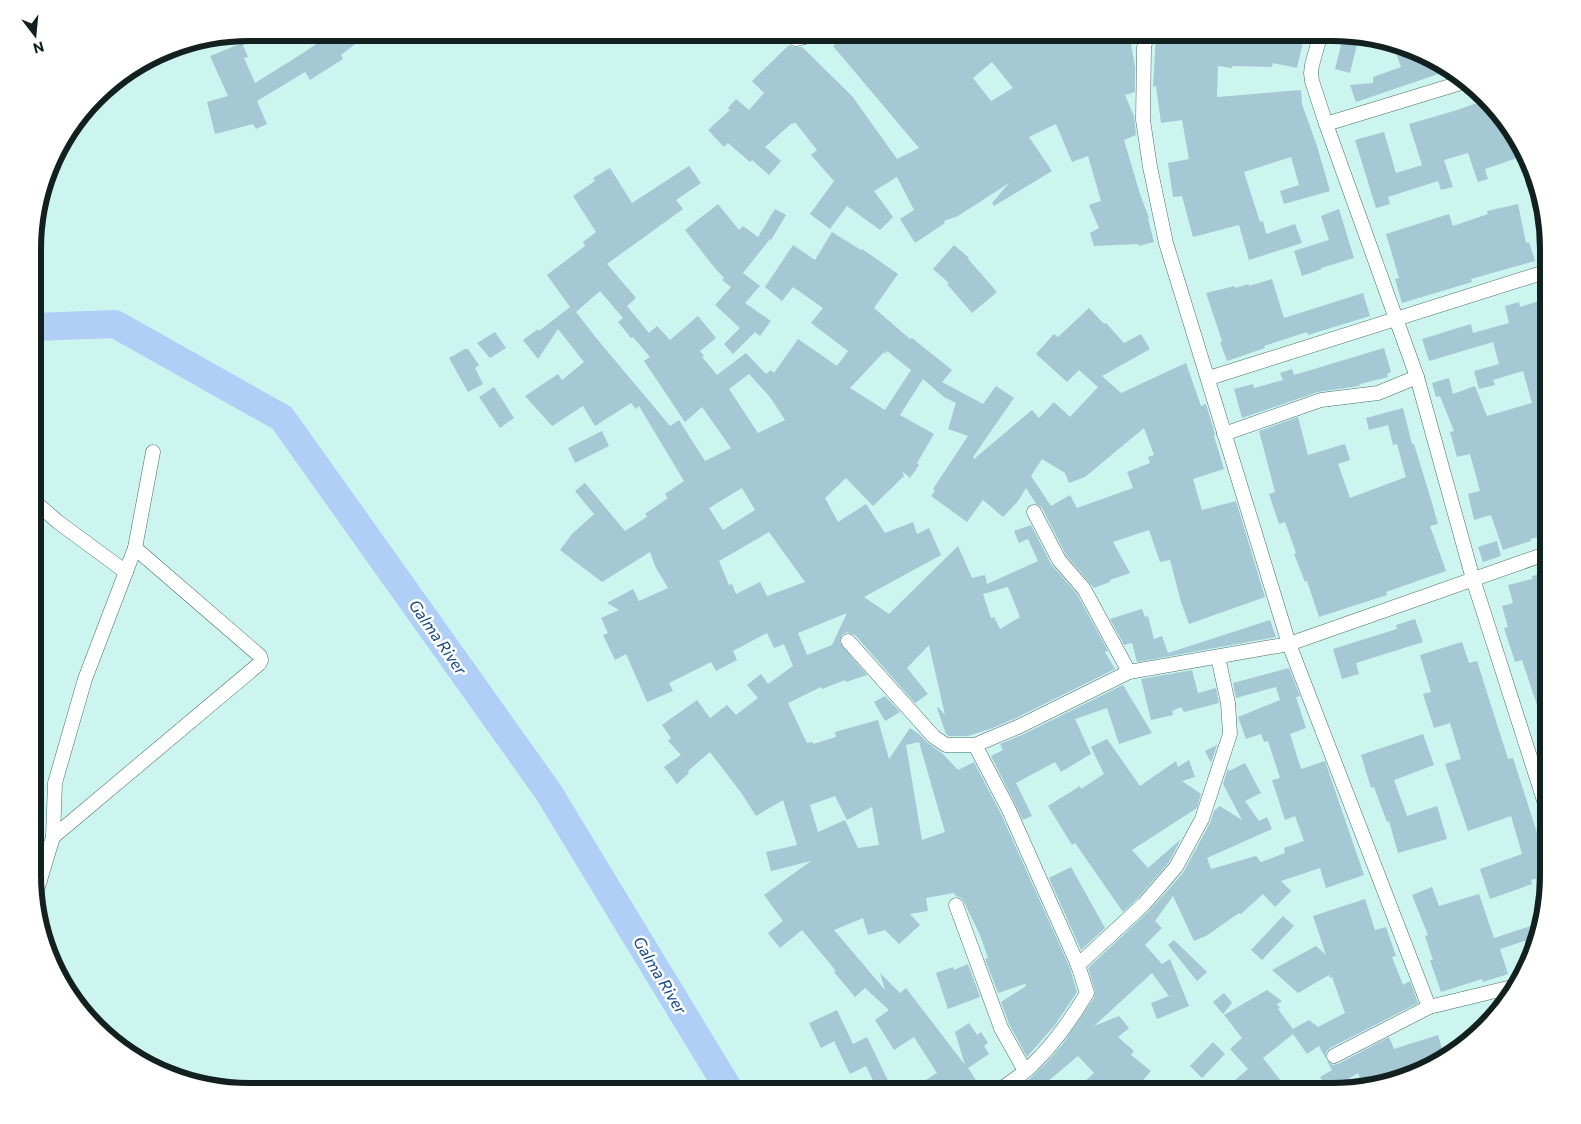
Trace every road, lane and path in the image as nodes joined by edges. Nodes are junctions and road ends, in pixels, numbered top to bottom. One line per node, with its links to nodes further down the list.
1 (1145, 41): 8 (street)
2 (1319, 41): 4 (street)
3 (1458, 84): 4 (street)
4 (1326, 124): 6 (street)
5 (1540, 274): 6 (street)
6 (1396, 320): 7 (street); 8 (street)
7 (1417, 377): 9 (street); 16 (street)
8 (1209, 378): 9 (street)
9 (1224, 434): 18 (street)
10 (153, 452): 13 (street)
11 (41, 507): 15 (street)
12 (1034, 512): 20 (street)
13 (135, 548): 15 (street); 23 (street)
14 (1540, 556): 16 (street)
15 (126, 572): 23 (street)
16 (1473, 579): 18 (street); 22 (street)
17 (848, 641): 21 (street)
18 (1289, 644): 19 (street); 28 (street)
19 (1218, 657): 20 (street); 26 (street)
20 (1129, 672): 21 (street)
21 (975, 746): 26 (street)
22 (1540, 787)
23 (53, 837): 24 (street)
24 (41, 876)
25 (956, 905): 30 (street)
26 (1078, 965): 30 (street)
27 (1506, 988): 28 (street)
28 (1429, 1007): 29 (street)
29 (1334, 1056)
30 (1025, 1070): 31 (street)
31 (1008, 1083)

